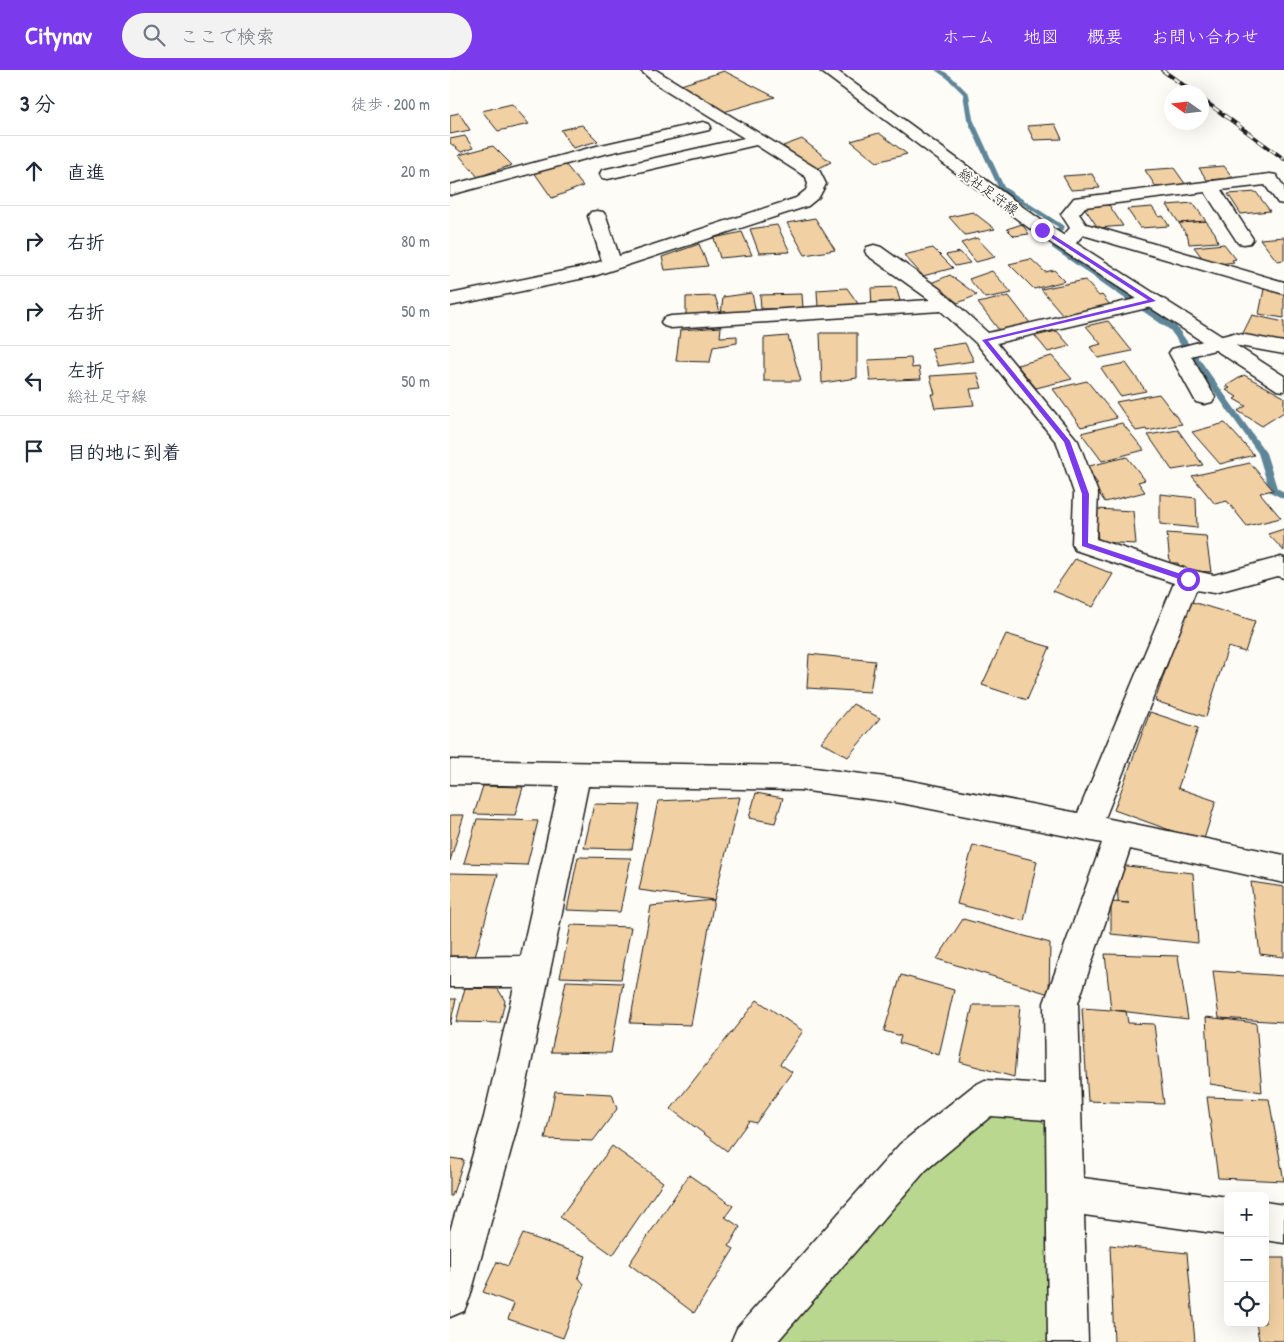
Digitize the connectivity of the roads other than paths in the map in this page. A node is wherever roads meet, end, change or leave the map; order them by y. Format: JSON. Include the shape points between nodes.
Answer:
{"nodes":[{"id":1,"x":648,"y":70,"type":"edge"},
{"id":2,"x":826,"y":70,"type":"edge"},
{"id":3,"x":703,"y":127,"type":"dead end"},
{"id":4,"x":758,"y":140,"type":"junction"},
{"id":5,"x":608,"y":174,"type":"dead end"},
{"id":6,"x":1210,"y":187,"type":"junction"},
{"id":7,"x":450,"y":190,"type":"edge"},
{"id":8,"x":1284,"y":199,"type":"edge"},
{"id":9,"x":597,"y":216,"type":"dead end"},
{"id":10,"x":1080,"y":228,"type":"junction"},
{"id":11,"x":1244,"y":239,"type":"dead end"},
{"id":12,"x":1065,"y":244,"type":"junction"},
{"id":13,"x":874,"y":251,"type":"dead end"},
{"id":14,"x":612,"y":264,"type":"junction"},
{"id":15,"x":1284,"y":288,"type":"edge"},
{"id":16,"x":450,"y":300,"type":"edge"},
{"id":17,"x":1153,"y":301,"type":"junction"},
{"id":18,"x":947,"y":306,"type":"junction"},
{"id":19,"x":671,"y":322,"type":"dead end"},
{"id":20,"x":984,"y":340,"type":"junction"},
{"id":21,"x":1219,"y":343,"type":"junction"},
{"id":22,"x":1284,"y":348,"type":"edge"},
{"id":23,"x":1284,"y":385,"type":"edge"},
{"id":24,"x":1204,"y":397,"type":"dead end"},
{"id":25,"x":1284,"y":569,"type":"edge"},
{"id":26,"x":1188,"y":579,"type":"junction"},
{"id":27,"x":450,"y":772,"type":"edge"},
{"id":28,"x":576,"y":775,"type":"junction"},
{"id":29,"x":1087,"y":827,"type":"junction"},
{"id":30,"x":1120,"y":834,"type":"junction"},
{"id":31,"x":1284,"y":869,"type":"edge"},
{"id":32,"x":450,"y":972,"type":"edge"},
{"id":33,"x":533,"y":972,"type":"junction"},
{"id":34,"x":1063,"y":1102,"type":"junction"},
{"id":35,"x":1065,"y":1194,"type":"junction"},
{"id":36,"x":1224,"y":1215,"type":"edge"},
{"id":37,"x":1269,"y":1222,"type":"edge"},
{"id":38,"x":1284,"y":1224,"type":"edge"},
{"id":39,"x":450,"y":1297,"type":"edge"},
{"id":40,"x":751,"y":1342,"type":"edge"},
{"id":41,"x":1068,"y":1342,"type":"edge"}],
"edges":[{"from":1,"to":4,"type":"street"},
{"from":2,"to":12,"type":"street","name":"総社足守線"},
{"from":3,"to":7,"type":"street","via":[[598,150]]},
{"from":4,"to":5,"type":"street"},
{"from":4,"to":14,"type":"street","via":[[812,174],[817,184],[813,193],[802,202]]},
{"from":6,"to":8,"type":"street","via":[[1270,180]]},
{"from":6,"to":10,"type":"street","via":[[1080,202],[1070,214]]},
{"from":6,"to":11,"type":"street"},
{"from":9,"to":14,"type":"street"},
{"from":10,"to":12,"type":"street"},
{"from":10,"to":15,"type":"street"},
{"from":12,"to":17,"type":"street","name":"総社足守線"},
{"from":13,"to":18,"type":"street"},
{"from":14,"to":16,"type":"street"},
{"from":17,"to":20,"type":"street"},
{"from":17,"to":21,"type":"street","name":"総社足守線"},
{"from":18,"to":19,"type":"street"},
{"from":18,"to":20,"type":"street"},
{"from":20,"to":26,"type":"street","via":[[1067,441],[1086,494],[1084,544]]},
{"from":21,"to":22,"type":"street","via":[[1234,339]]},
{"from":21,"to":23,"type":"street","name":"総社足守線"},
{"from":21,"to":24,"type":"street","via":[[1178,354]]},
{"from":25,"to":26,"type":"street","via":[[1282,566],[1214,584]]},
{"from":26,"to":29,"type":"street"},
{"from":27,"to":28,"type":"street"},
{"from":28,"to":29,"type":"street","via":[[799,778],[901,791]]},
{"from":28,"to":33,"type":"street"},
{"from":29,"to":30,"type":"street"},
{"from":30,"to":31,"type":"street"},
{"from":30,"to":34,"type":"street","via":[[1061,1003]]},
{"from":32,"to":33,"type":"street"},
{"from":33,"to":39,"type":"street","via":[[502,1117]]},
{"from":34,"to":35,"type":"street"},
{"from":34,"to":40,"type":"street","via":[[985,1098],[913,1157]]},
{"from":35,"to":36,"type":"street"},
{"from":35,"to":41,"type":"street"},
{"from":37,"to":38,"type":"street"}]}
